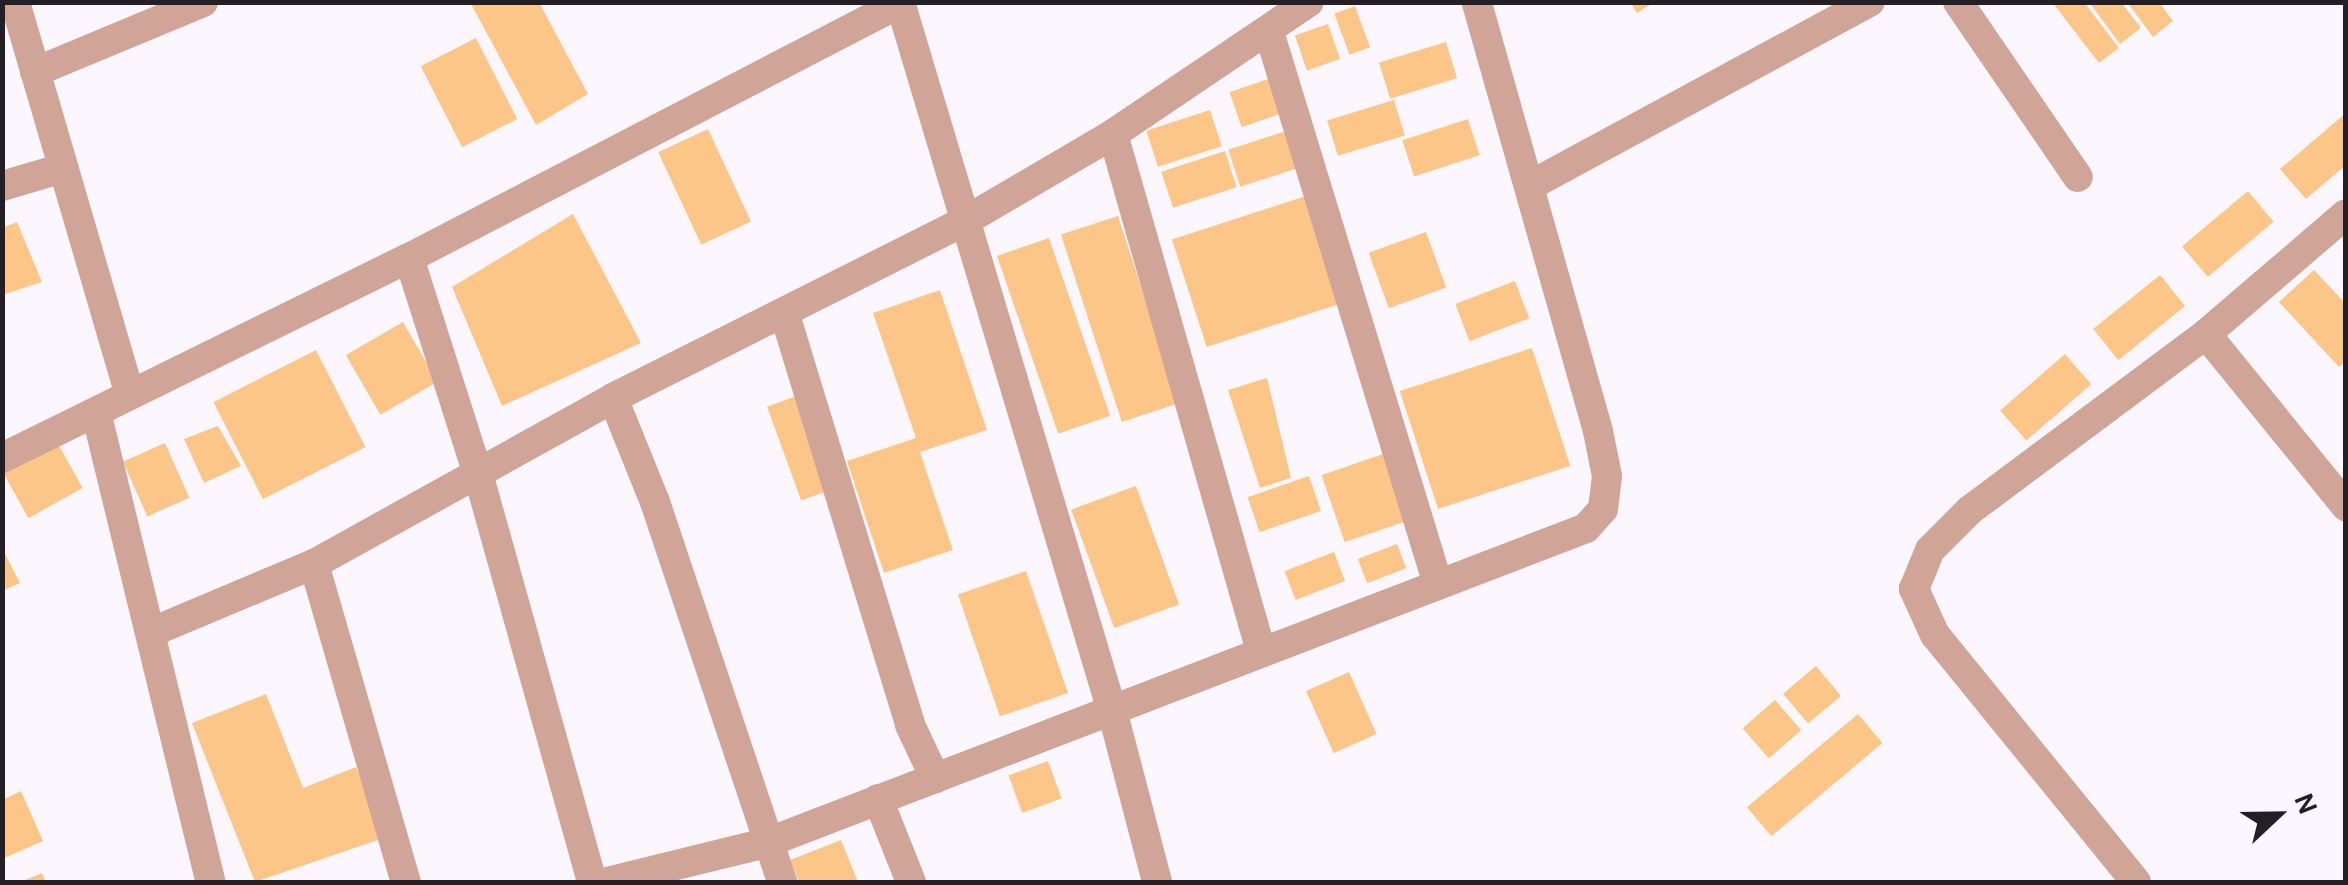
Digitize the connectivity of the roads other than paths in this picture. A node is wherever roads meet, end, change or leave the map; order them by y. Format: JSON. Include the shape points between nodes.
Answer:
{"nodes":[{"id":1,"x":15,"y":2,"type":"edge"},
{"id":2,"x":203,"y":2,"type":"edge"},
{"id":3,"x":1308,"y":2,"type":"edge"},
{"id":4,"x":1477,"y":2,"type":"edge"},
{"id":5,"x":1870,"y":2,"type":"edge"},
{"id":6,"x":1958,"y":2,"type":"edge"},
{"id":7,"x":900,"y":3,"type":"edge"},
{"id":8,"x":1270,"y":32,"type":"junction"},
{"id":9,"x":35,"y":72,"type":"junction"},
{"id":10,"x":1114,"y":134,"type":"junction"},
{"id":11,"x":63,"y":168,"type":"junction"},
{"id":12,"x":2078,"y":178,"type":"dead end"},
{"id":13,"x":2,"y":186,"type":"edge"},
{"id":14,"x":1531,"y":186,"type":"junction"},
{"id":15,"x":2346,"y":214,"type":"edge"},
{"id":16,"x":965,"y":221,"type":"junction"},
{"id":17,"x":409,"y":258,"type":"junction"},
{"id":18,"x":786,"y":314,"type":"junction"},
{"id":19,"x":2206,"y":334,"type":"junction"},
{"id":20,"x":128,"y":392,"type":"junction"},
{"id":21,"x":613,"y":398,"type":"junction"},
{"id":22,"x":96,"y":412,"type":"junction"},
{"id":23,"x":2,"y":458,"type":"edge"},
{"id":24,"x":479,"y":477,"type":"junction"},
{"id":25,"x":2346,"y":506,"type":"edge"},
{"id":26,"x":314,"y":564,"type":"junction"},
{"id":27,"x":1437,"y":581,"type":"junction"},
{"id":28,"x":152,"y":632,"type":"junction"},
{"id":29,"x":1261,"y":651,"type":"junction"},
{"id":30,"x":1114,"y":714,"type":"junction"},
{"id":31,"x":935,"y":778,"type":"junction"},
{"id":32,"x":878,"y":799,"type":"junction"},
{"id":33,"x":766,"y":844,"type":"junction"},
{"id":34,"x":211,"y":882,"type":"edge"},
{"id":35,"x":406,"y":882,"type":"edge"},
{"id":36,"x":592,"y":882,"type":"edge"},
{"id":37,"x":606,"y":882,"type":"edge"},
{"id":38,"x":782,"y":882,"type":"edge"},
{"id":39,"x":912,"y":882,"type":"edge"},
{"id":40,"x":1158,"y":882,"type":"edge"},
{"id":41,"x":2136,"y":882,"type":"edge"}],
"edges":[{"from":1,"to":9,"type":"street"},
{"from":2,"to":9,"type":"street"},
{"from":3,"to":8,"type":"street"},
{"from":4,"to":14,"type":"street"},
{"from":5,"to":14,"type":"street"},
{"from":6,"to":12,"type":"street"},
{"from":7,"to":16,"type":"street"},
{"from":7,"to":17,"type":"street"},
{"from":8,"to":10,"type":"street"},
{"from":8,"to":27,"type":"street"},
{"from":9,"to":11,"type":"street"},
{"from":10,"to":16,"type":"street"},
{"from":10,"to":29,"type":"street"},
{"from":11,"to":13,"type":"street"},
{"from":11,"to":20,"type":"street"},
{"from":14,"to":27,"type":"street","via":[[1598,431],[1607,476],[1603,508],[1566,539]]},
{"from":15,"to":19,"type":"street"},
{"from":16,"to":18,"type":"street"},
{"from":16,"to":30,"type":"street"},
{"from":17,"to":20,"type":"street"},
{"from":17,"to":24,"type":"street"},
{"from":18,"to":21,"type":"street"},
{"from":18,"to":31,"type":"street","via":[[910,726]]},
{"from":19,"to":25,"type":"street"},
{"from":19,"to":41,"type":"street","via":[[1970,510],[1930,550],[1914,588],[1935,635]]},
{"from":20,"to":22,"type":"street"},
{"from":21,"to":24,"type":"street"},
{"from":21,"to":33,"type":"street","via":[[655,502]]},
{"from":22,"to":23,"type":"street"},
{"from":22,"to":28,"type":"street","via":[[131,573]]},
{"from":24,"to":26,"type":"street"},
{"from":24,"to":36,"type":"street"},
{"from":26,"to":28,"type":"street"},
{"from":26,"to":35,"type":"street"},
{"from":27,"to":29,"type":"street"},
{"from":28,"to":34,"type":"street"},
{"from":29,"to":30,"type":"street"},
{"from":30,"to":31,"type":"street"},
{"from":30,"to":40,"type":"street"},
{"from":31,"to":32,"type":"street"},
{"from":32,"to":33,"type":"street"},
{"from":32,"to":39,"type":"street"},
{"from":33,"to":37,"type":"street"},
{"from":33,"to":38,"type":"street"}]}
